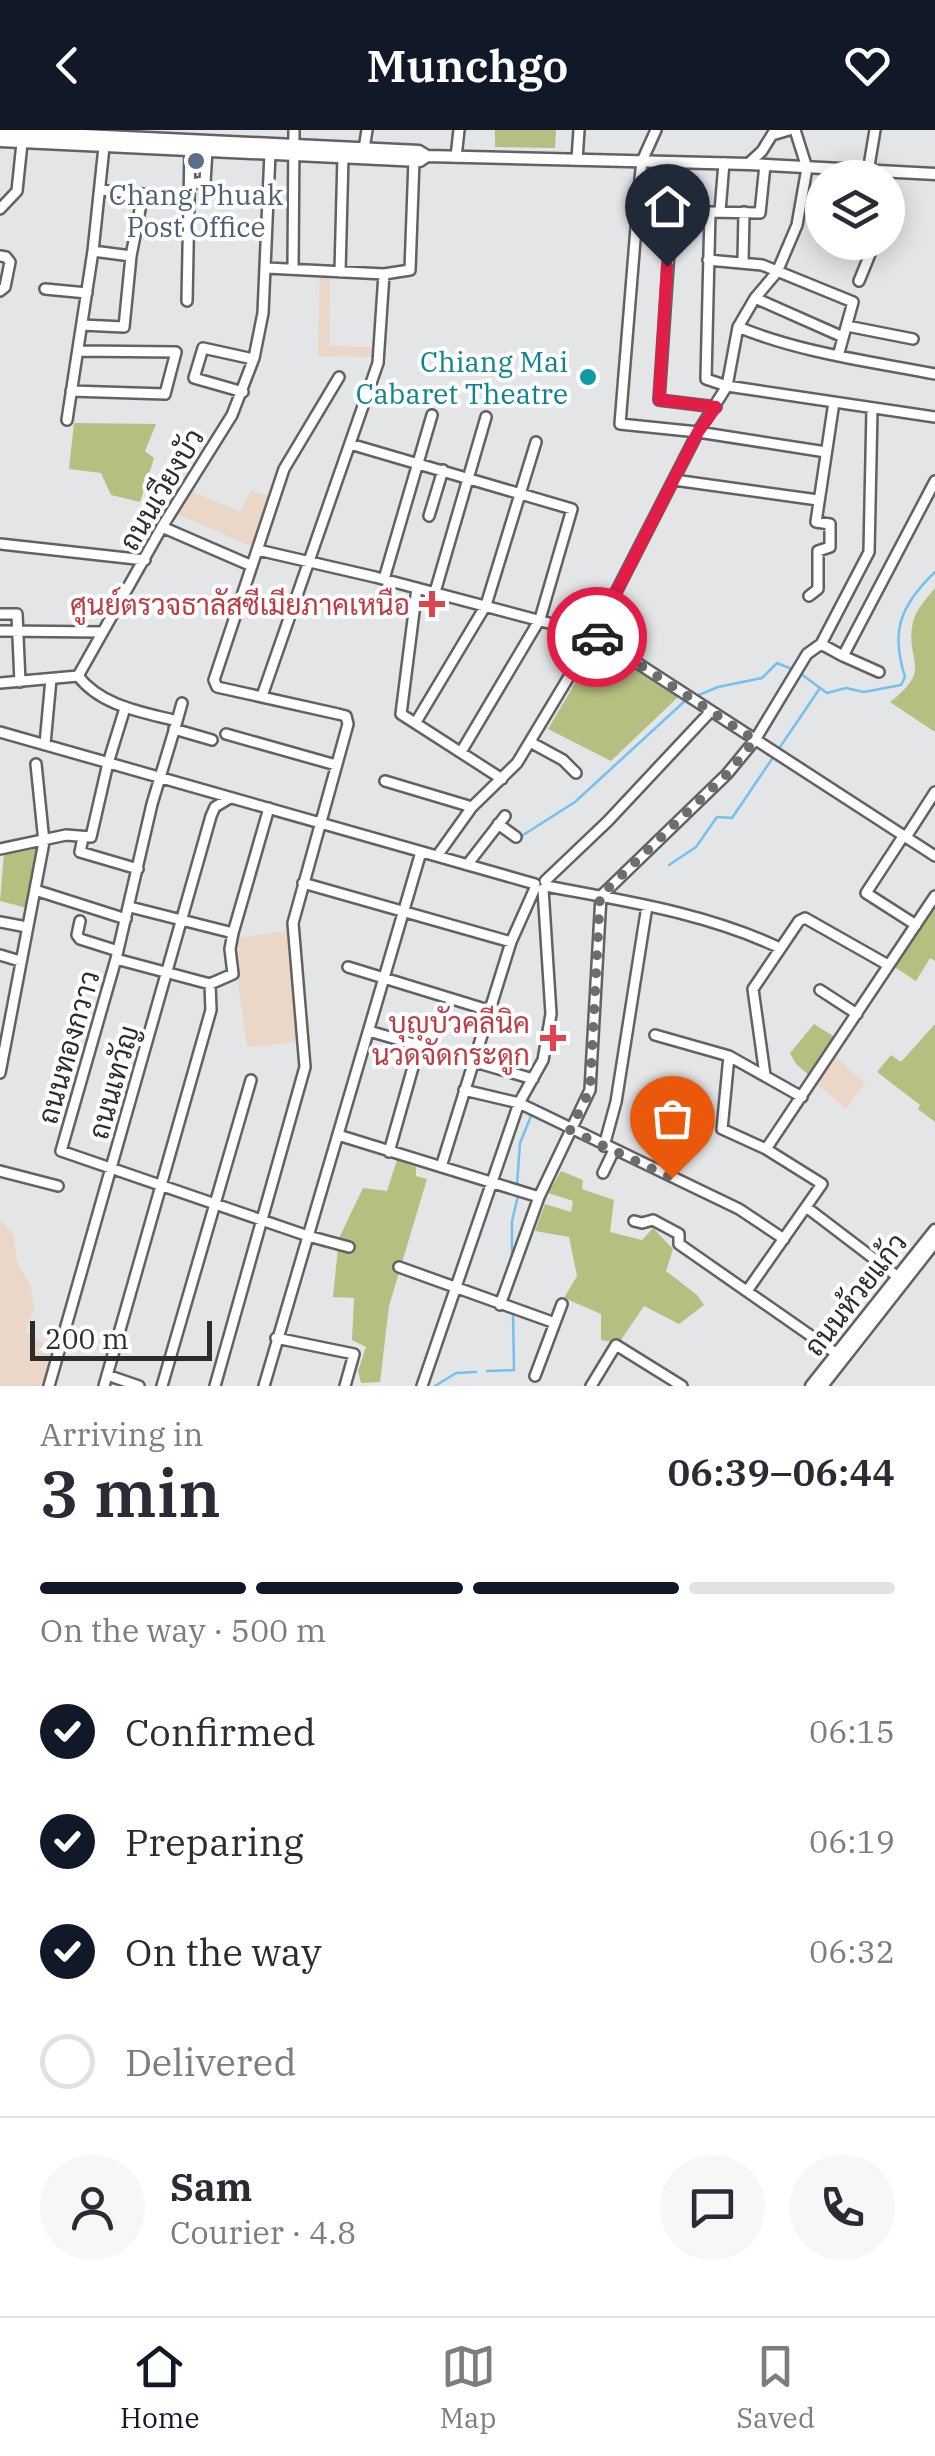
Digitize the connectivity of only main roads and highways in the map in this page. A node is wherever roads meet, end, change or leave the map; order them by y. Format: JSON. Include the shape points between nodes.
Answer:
{"nodes":[{"id":1,"x":0,"y":131,"type":"edge"},
{"id":2,"x":0,"y":142,"type":"edge"},
{"id":3,"x":294,"y":150,"type":"junction"},
{"id":4,"x":427,"y":156,"type":"junction"},
{"id":5,"x":805,"y":168,"type":"edge"},
{"id":6,"x":935,"y":174,"type":"edge"},
{"id":7,"x":905,"y":175,"type":"edge"},
{"id":8,"x":935,"y":1230,"type":"edge"},
{"id":9,"x":935,"y":1242,"type":"edge"},
{"id":10,"x":840,"y":1356,"type":"junction"},
{"id":11,"x":811,"y":1386,"type":"edge"},
{"id":12,"x":822,"y":1386,"type":"edge"}],
"edges":[{"from":1,"to":3,"type":"main road"},
{"from":2,"to":3,"type":"main road"},
{"from":3,"to":4,"type":"main road"},
{"from":3,"to":4,"type":"main road"},
{"from":4,"to":5,"type":"main road"},
{"from":6,"to":7,"type":"main road"},
{"from":8,"to":10,"type":"main road","name":"ถนนห้วยแก้ว"},
{"from":9,"to":10,"type":"main road","name":"ถนนห้วยแก้ว"},
{"from":10,"to":11,"type":"main road","name":"ถนนห้วยแก้ว"},
{"from":10,"to":12,"type":"main road","name":"ถนนห้วยแก้ว"}]}
